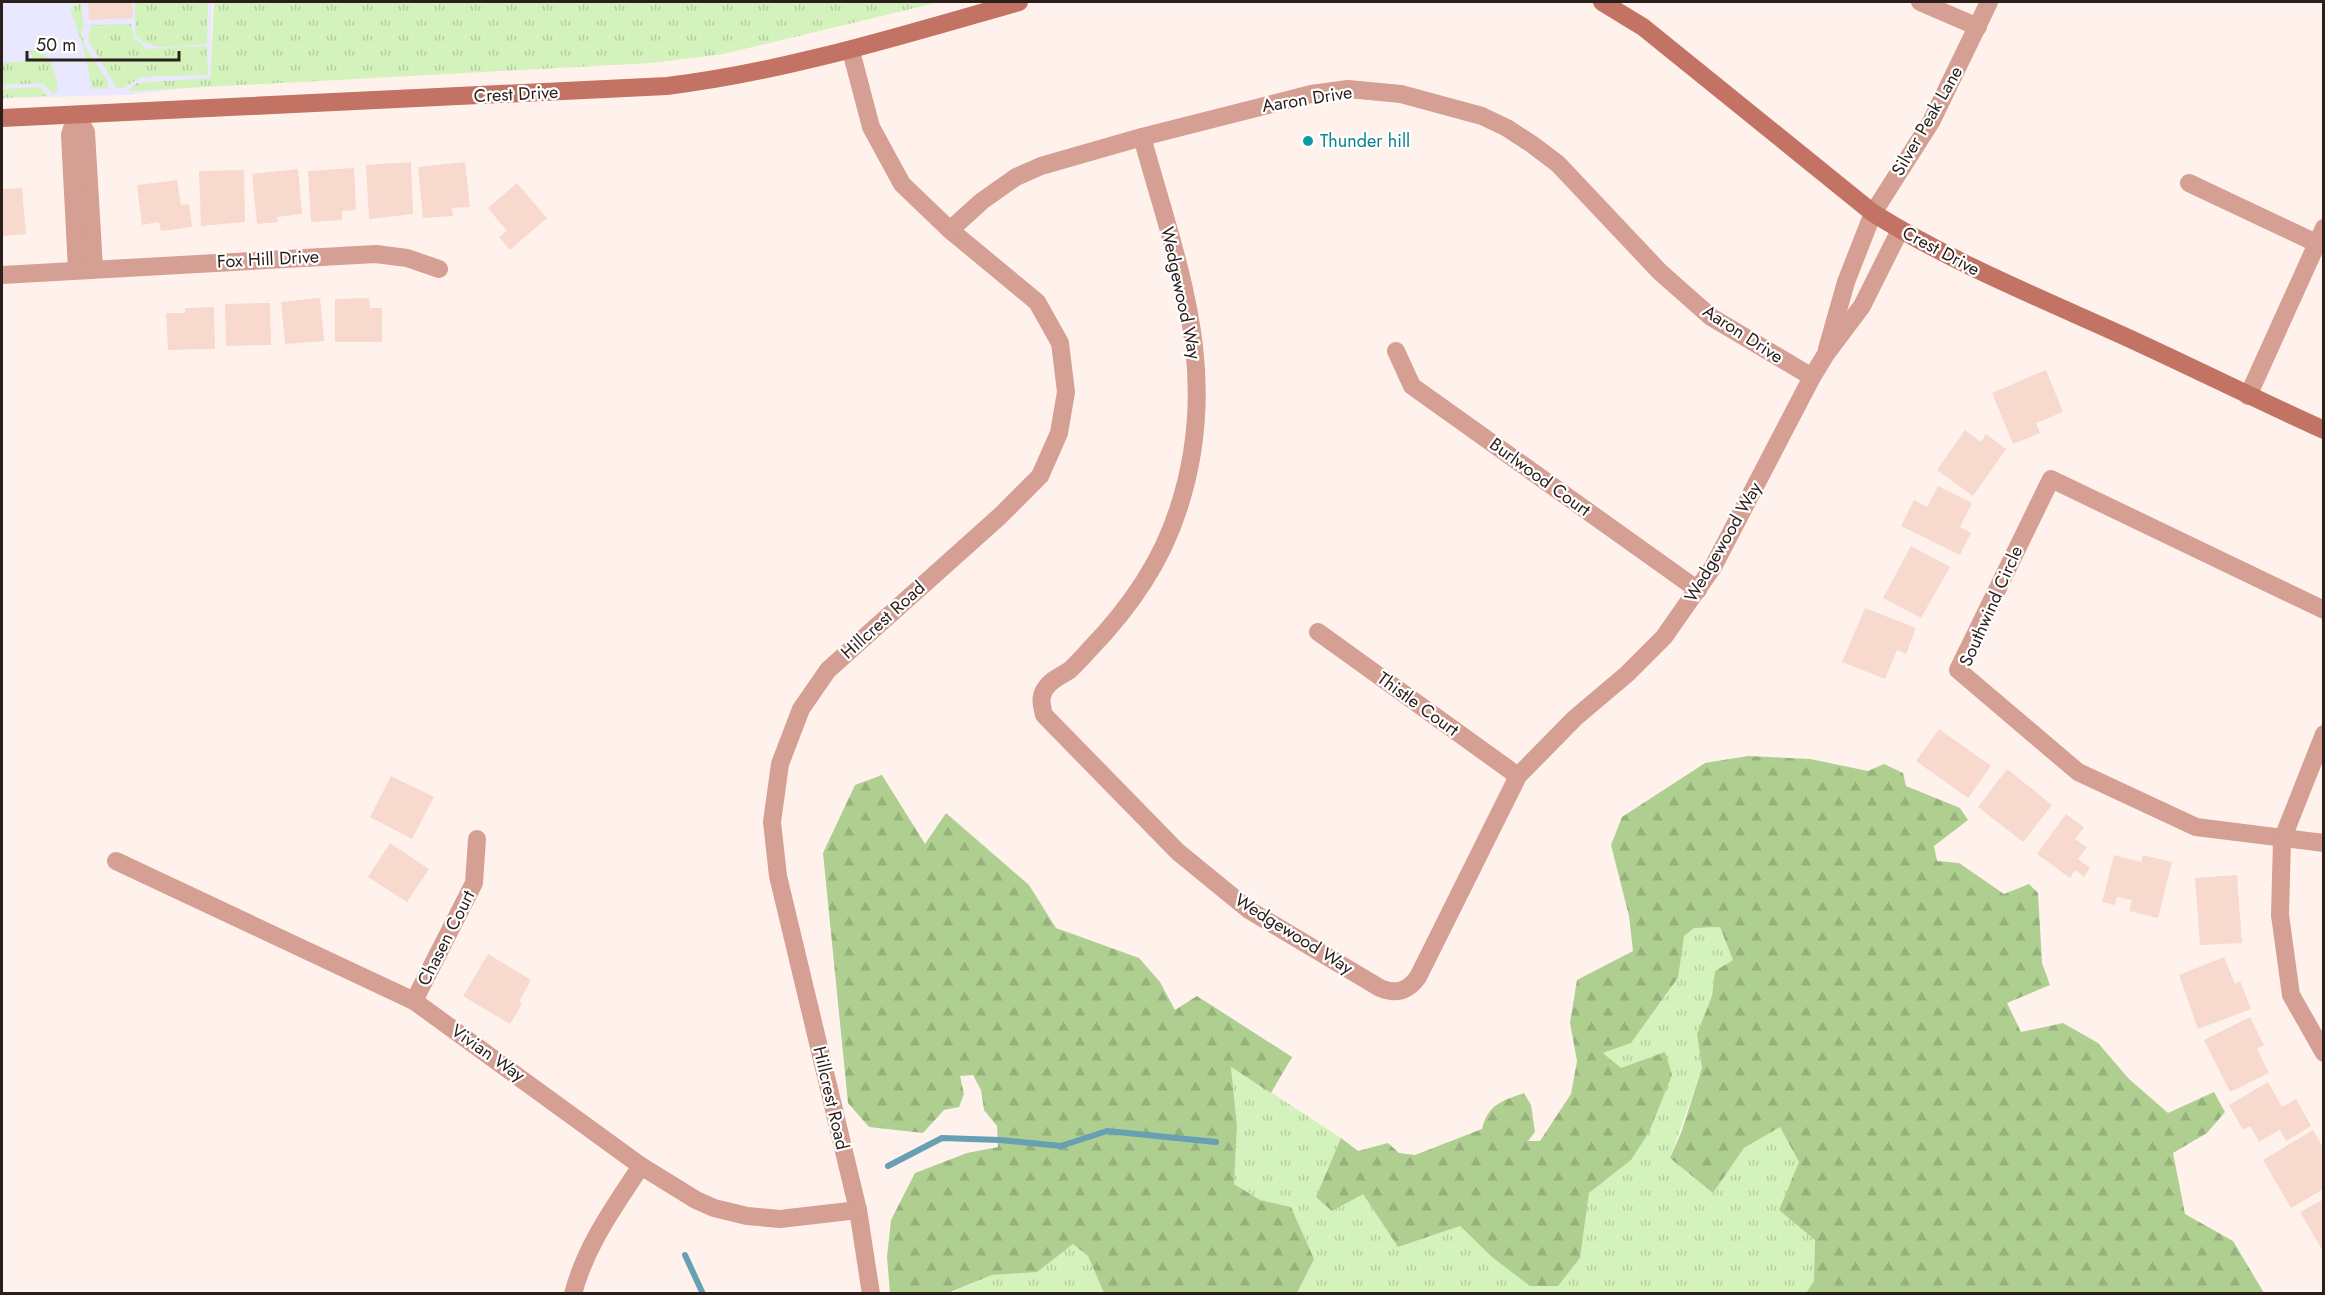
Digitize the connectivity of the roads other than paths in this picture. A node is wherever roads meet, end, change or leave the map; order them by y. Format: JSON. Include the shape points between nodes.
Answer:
{"nodes":[{"id":1,"x":1019,"y":2,"type":"edge"},
{"id":2,"x":1602,"y":2,"type":"edge"},
{"id":3,"x":1920,"y":2,"type":"edge"},
{"id":4,"x":1989,"y":2,"type":"edge"},
{"id":5,"x":1978,"y":27,"type":"junction"},
{"id":6,"x":851,"y":51,"type":"junction"},
{"id":7,"x":76,"y":115,"type":"junction"},
{"id":8,"x":2,"y":118,"type":"edge"},
{"id":9,"x":1142,"y":137,"type":"junction"},
{"id":10,"x":2189,"y":183,"type":"dead end"},
{"id":11,"x":1873,"y":213,"type":"junction"},
{"id":12,"x":950,"y":230,"type":"junction"},
{"id":13,"x":1900,"y":230,"type":"junction"},
{"id":14,"x":2320,"y":236,"type":"edge"},
{"id":15,"x":86,"y":269,"type":"junction"},
{"id":16,"x":439,"y":269,"type":"dead end"},
{"id":17,"x":2,"y":275,"type":"edge"},
{"id":18,"x":1842,"y":295,"type":"junction"},
{"id":19,"x":1862,"y":306,"type":"junction"},
{"id":20,"x":1396,"y":351,"type":"dead end"},
{"id":21,"x":1826,"y":354,"type":"junction"},
{"id":22,"x":1812,"y":378,"type":"junction"},
{"id":23,"x":2248,"y":396,"type":"junction"},
{"id":24,"x":2324,"y":430,"type":"edge"},
{"id":25,"x":1698,"y":590,"type":"junction"},
{"id":26,"x":2324,"y":610,"type":"edge"},
{"id":27,"x":1318,"y":632,"type":"dead end"},
{"id":28,"x":2324,"y":734,"type":"edge"},
{"id":29,"x":1518,"y":776,"type":"junction"},
{"id":30,"x":477,"y":839,"type":"dead end"},
{"id":31,"x":2282,"y":840,"type":"junction"},
{"id":32,"x":2324,"y":843,"type":"edge"},
{"id":33,"x":116,"y":861,"type":"dead end"},
{"id":34,"x":414,"y":1001,"type":"junction"},
{"id":35,"x":2324,"y":1053,"type":"edge"},
{"id":36,"x":641,"y":1166,"type":"junction"},
{"id":37,"x":858,"y":1210,"type":"junction"},
{"id":38,"x":573,"y":1293,"type":"edge"},
{"id":39,"x":871,"y":1293,"type":"edge"}],
"edges":[{"from":1,"to":6,"type":"street","name":"Crest Drive"},
{"from":2,"to":11,"type":"street","name":"Crest Drive","via":[[1643,27]]},
{"from":3,"to":5,"type":"street"},
{"from":4,"to":5,"type":"street","name":"Silver Peak Lane"},
{"from":5,"to":11,"type":"street","name":"Silver Peak Lane","via":[[1931,122]]},
{"from":6,"to":7,"type":"street","name":"Crest Drive","via":[[729,78],[667,86]]},
{"from":6,"to":12,"type":"street","name":"Hillcrest Road","via":[[871,127],[902,184]]},
{"from":7,"to":8,"type":"street","name":"Crest Drive"},
{"from":7,"to":15,"type":"street","via":[[86,132],[81,199]]},
{"from":9,"to":12,"type":"street","name":"Aaron Drive","via":[[1016,177]]},
{"from":9,"to":22,"type":"street","name":"Aaron Drive","via":[[1276,102],[1348,89],[1401,93],[1456,107],[1507,128],[1558,164],[1660,272],[1711,317]]},
{"from":9,"to":29,"type":"street","name":"Wedgewood Way","via":[[1194,332],[1198,384],[1194,442],[1178,510],[1152,570],[1098,641],[1045,689],[1040,701],[1044,715],[1178,852],[1249,910],[1380,988],[1394,992],[1408,988],[1418,977]]},
{"from":10,"to":14,"type":"street"},
{"from":11,"to":13,"type":"street","name":"Crest Drive"},
{"from":11,"to":18,"type":"street","name":"Wedgewood Way"},
{"from":12,"to":37,"type":"street","name":"Hillcrest Road","via":[[1037,302],[1060,344],[1066,392],[1059,433],[1040,476],[828,670],[801,709],[780,764],[772,822],[778,876]]},
{"from":13,"to":19,"type":"street","name":"Wedgewood Way"},
{"from":13,"to":23,"type":"street","name":"Crest Drive","via":[[2016,290]]},
{"from":14,"to":23,"type":"street"},
{"from":15,"to":16,"type":"street","name":"Fox Hill Drive","via":[[376,254],[407,258]]},
{"from":15,"to":17,"type":"street","name":"Fox Hill Drive"},
{"from":18,"to":19,"type":"street"},
{"from":18,"to":21,"type":"street","name":"Wedgewood Way"},
{"from":19,"to":21,"type":"street","name":"Wedgewood Way"},
{"from":20,"to":25,"type":"street","name":"Burlwood Court","via":[[1412,386]]},
{"from":21,"to":22,"type":"street","name":"Wedgewood Way"},
{"from":22,"to":25,"type":"street","name":"Wedgewood Way"},
{"from":23,"to":24,"type":"street","name":"Crest Drive"},
{"from":25,"to":29,"type":"street","name":"Wedgewood Way","via":[[1664,637]]},
{"from":26,"to":31,"type":"street","name":"Southwind Circle","via":[[2050,479],[1958,670],[2078,772],[2196,827]]},
{"from":27,"to":29,"type":"street","name":"Thistle Court"},
{"from":28,"to":31,"type":"street"},
{"from":30,"to":34,"type":"street","name":"Chasen Court","via":[[474,883]]},
{"from":31,"to":32,"type":"street"},
{"from":31,"to":35,"type":"street","via":[[2280,915],[2290,995]]},
{"from":33,"to":34,"type":"street","name":"Vivian Way"},
{"from":34,"to":36,"type":"street","name":"Vivian Way"},
{"from":36,"to":37,"type":"street","name":"Vivian Way","via":[[696,1200],[747,1216],[780,1219]]},
{"from":36,"to":38,"type":"street","via":[[596,1233]]},
{"from":37,"to":39,"type":"street","name":"Hillcrest Road"}]}
